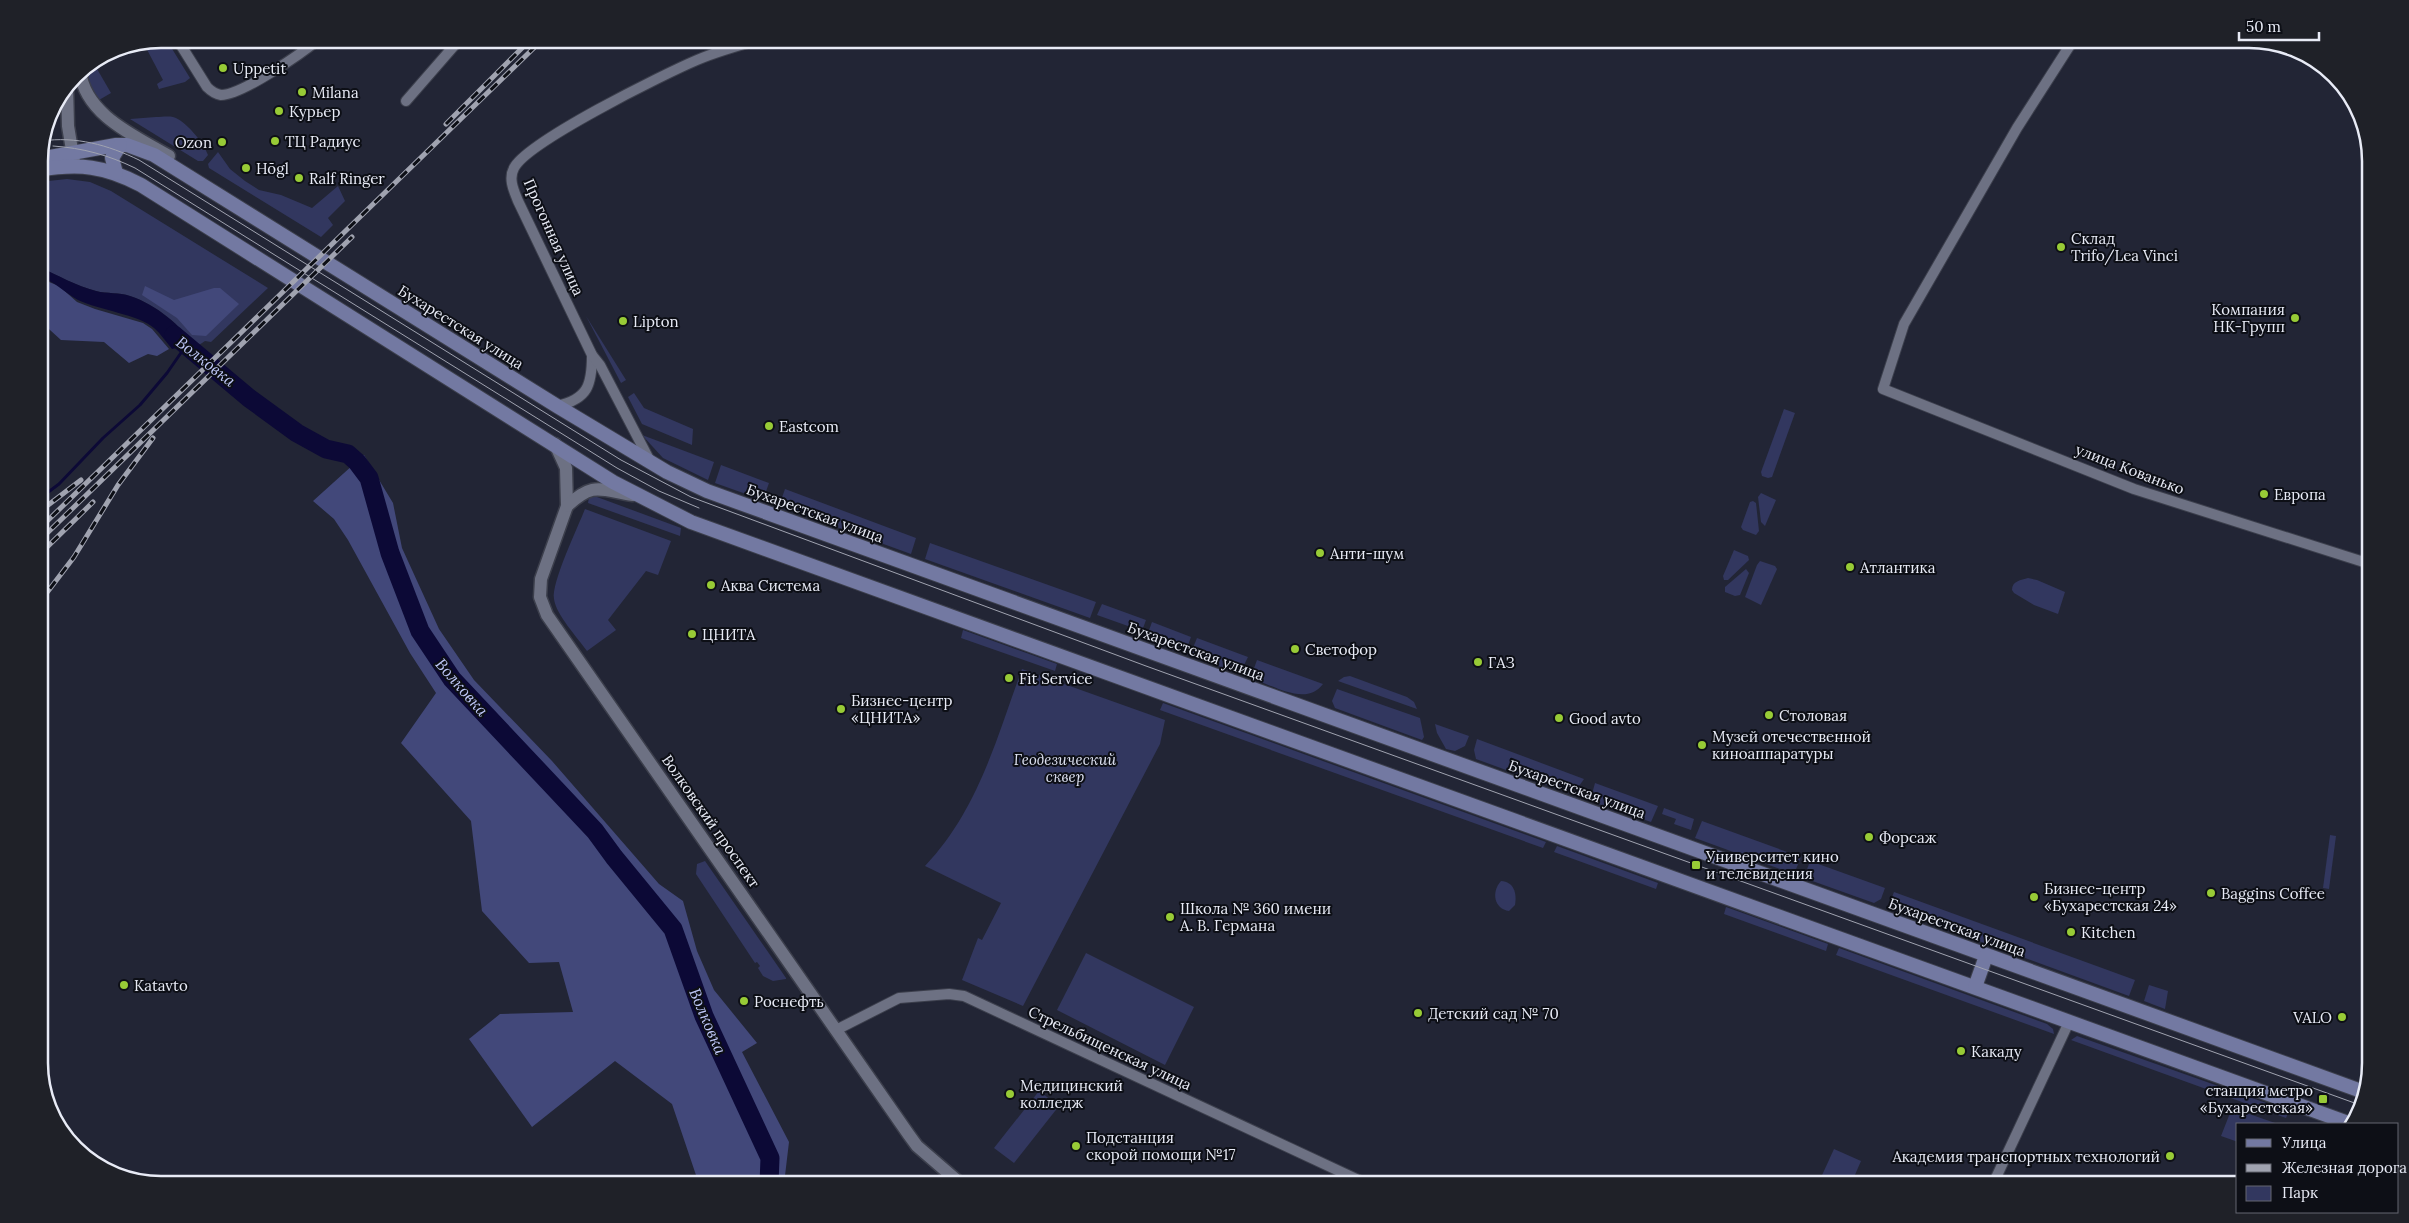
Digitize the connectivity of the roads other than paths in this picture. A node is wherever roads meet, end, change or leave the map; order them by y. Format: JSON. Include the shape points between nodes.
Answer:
{"nodes":[{"id":1,"x":183,"y":48,"type":"edge"},
{"id":2,"x":307,"y":48,"type":"edge"},
{"id":3,"x":452,"y":48,"type":"edge"},
{"id":4,"x":734,"y":48,"type":"edge"},
{"id":5,"x":2068,"y":48,"type":"edge"},
{"id":6,"x":83,"y":79,"type":"edge"},
{"id":7,"x":67,"y":98,"type":"edge"},
{"id":8,"x":406,"y":101,"type":"dead end"},
{"id":9,"x":120,"y":145,"type":"junction"},
{"id":10,"x":48,"y":159,"type":"edge"},
{"id":11,"x":73,"y":159,"type":"junction"},
{"id":12,"x":48,"y":167,"type":"edge"},
{"id":13,"x":116,"y":174,"type":"junction"},
{"id":14,"x":191,"y":176,"type":"junction"},
{"id":15,"x":592,"y":355,"type":"junction"},
{"id":16,"x":557,"y":406,"type":"junction"},
{"id":17,"x":555,"y":444,"type":"junction"},
{"id":18,"x":650,"y":462,"type":"junction"},
{"id":19,"x":638,"y":496,"type":"junction"},
{"id":20,"x":567,"y":506,"type":"junction"},
{"id":21,"x":2361,"y":561,"type":"edge"},
{"id":22,"x":1986,"y":956,"type":"junction"},
{"id":23,"x":1975,"y":987,"type":"junction"},
{"id":24,"x":2069,"y":1022,"type":"junction"},
{"id":25,"x":836,"y":1030,"type":"junction"},
{"id":26,"x":2358,"y":1090,"type":"edge"},
{"id":27,"x":2344,"y":1122,"type":"edge"},
{"id":28,"x":952,"y":1176,"type":"edge"},
{"id":29,"x":1350,"y":1176,"type":"edge"},
{"id":30,"x":1997,"y":1176,"type":"edge"}],
"edges":[{"from":1,"to":2,"type":"street","via":[[212,92],[222,95],[286,63]]},
{"from":3,"to":8,"type":"street"},
{"from":4,"to":15,"type":"street","name":"Прогонная улица","via":[[694,61],[587,115],[528,153],[514,169],[511,180],[514,193]]},
{"from":5,"to":21,"type":"street","name":"улица Кованько","via":[[2017,128],[1904,324],[1883,389],[2134,489]]},
{"from":6,"to":14,"type":"street","via":[[89,97],[105,115],[170,157]]},
{"from":7,"to":11,"type":"street"},
{"from":9,"to":11,"type":"main road","name":"Бухарестская улица"},
{"from":9,"to":13,"type":"main road","via":[[112,163]]},
{"from":9,"to":14,"type":"main road","name":"Бухарестская улица","via":[[139,148]]},
{"from":10,"to":11,"type":"main road"},
{"from":11,"to":12,"type":"main road"},
{"from":11,"to":13,"type":"main road"},
{"from":13,"to":17,"type":"main road","via":[[166,200]]},
{"from":14,"to":16,"type":"main road","name":"Бухарестская улица"},
{"from":15,"to":16,"type":"street","via":[[590,382],[584,393],[573,402]]},
{"from":15,"to":18,"type":"street","name":"Прогонная улица"},
{"from":16,"to":18,"type":"main road","name":"Бухарестская улица"},
{"from":17,"to":19,"type":"main road"},
{"from":17,"to":20,"type":"street","name":"Волковский проспект","via":[[566,468]]},
{"from":18,"to":22,"type":"main road","name":"Бухарестская улица","via":[[691,484],[758,510]]},
{"from":19,"to":20,"type":"street","via":[[588,490]]},
{"from":19,"to":23,"type":"main road","via":[[691,522]]},
{"from":20,"to":25,"type":"street","name":"Волковский проспект","via":[[541,579],[540,597],[547,614]]},
{"from":22,"to":23,"type":"main road"},
{"from":22,"to":26,"type":"main road","name":"Бухарестская улица"},
{"from":23,"to":24,"type":"main road"},
{"from":24,"to":27,"type":"main road"},
{"from":24,"to":30,"type":"street"},
{"from":25,"to":28,"type":"street","name":"Волковский проспект","via":[[913,1141]]},
{"from":25,"to":29,"type":"street","name":"Стрельбищенская улица","via":[[899,998],[964,996]]}]}
